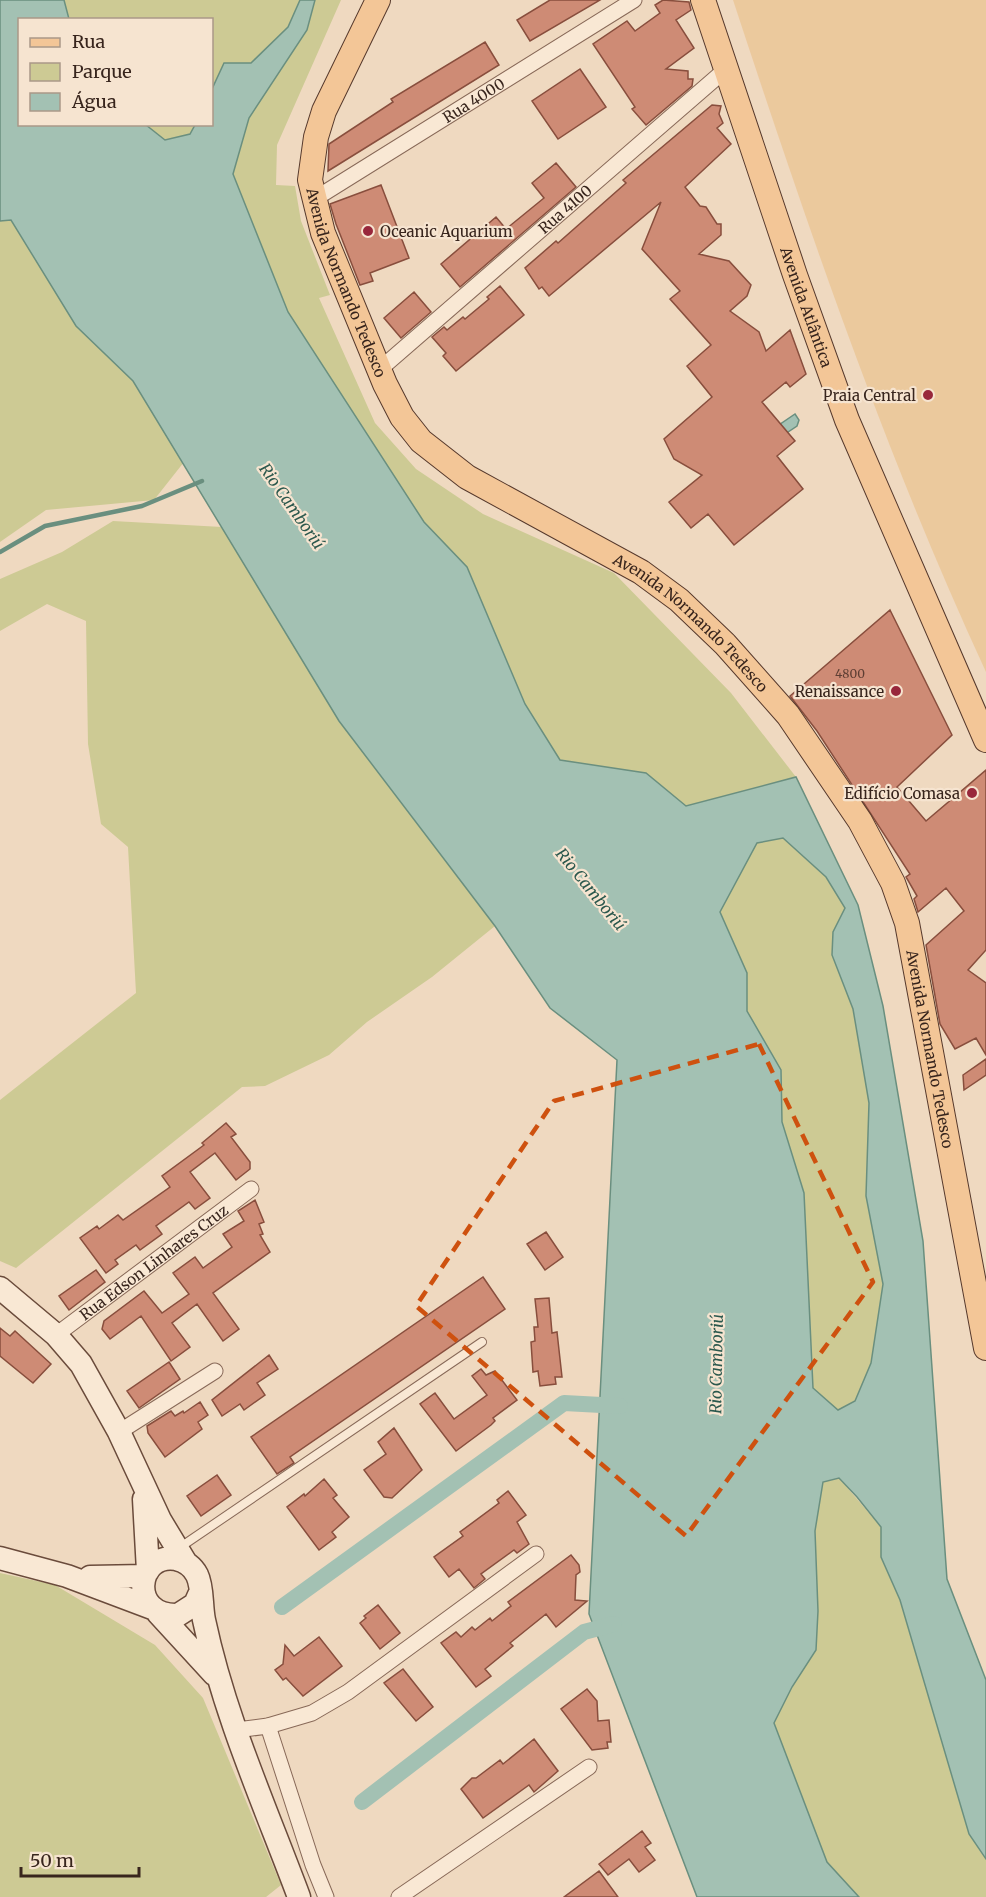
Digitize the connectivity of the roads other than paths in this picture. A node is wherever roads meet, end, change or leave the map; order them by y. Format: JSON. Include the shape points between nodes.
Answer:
{"nodes":[{"id":1,"x":378,"y":0,"type":"edge"},
{"id":2,"x":634,"y":0,"type":"edge"},
{"id":3,"x":703,"y":0,"type":"edge"},
{"id":4,"x":724,"y":70,"type":"junction"},
{"id":5,"x":313,"y":200,"type":"junction"},
{"id":6,"x":379,"y":370,"type":"junction"},
{"id":7,"x":986,"y":740,"type":"edge"},
{"id":8,"x":251,"y":1189,"type":"dead end"},
{"id":9,"x":0,"y":1288,"type":"edge"},
{"id":10,"x":983,"y":1318,"type":"edge"},
{"id":11,"x":56,"y":1335,"type":"junction"},
{"id":12,"x":482,"y":1342,"type":"dead end"},
{"id":13,"x":986,"y":1348,"type":"edge"},
{"id":14,"x":215,"y":1371,"type":"dead end"},
{"id":15,"x":119,"y":1432,"type":"junction"},
{"id":16,"x":142,"y":1483,"type":"junction"},
{"id":17,"x":536,"y":1554,"type":"dead end"},
{"id":18,"x":182,"y":1556,"type":"junction"},
{"id":19,"x":0,"y":1558,"type":"edge"},
{"id":20,"x":146,"y":1574,"type":"junction"},
{"id":21,"x":67,"y":1576,"type":"junction"},
{"id":22,"x":199,"y":1595,"type":"junction"},
{"id":23,"x":155,"y":1610,"type":"junction"},
{"id":24,"x":221,"y":1683,"type":"junction"},
{"id":25,"x":268,"y":1726,"type":"junction"},
{"id":26,"x":237,"y":1730,"type":"junction"},
{"id":27,"x":589,"y":1767,"type":"dead end"},
{"id":28,"x":299,"y":1897,"type":"edge"},
{"id":29,"x":326,"y":1897,"type":"edge"},
{"id":30,"x":399,"y":1897,"type":"edge"}],
"edges":[{"from":1,"to":5,"type":"main road","name":"Avenida Normando Tedesco","via":[[338,81],[316,137],[310,180]]},
{"from":2,"to":5,"type":"street","name":"Rua 4000"},
{"from":3,"to":4,"type":"main road","name":"Avenida Atlântica"},
{"from":4,"to":6,"type":"street","name":"Rua 4100"},
{"from":4,"to":7,"type":"main road","name":"Avenida Atlântica","via":[[848,420]]},
{"from":5,"to":6,"type":"main road","name":"Avenida Normando Tedesco"},
{"from":6,"to":10,"type":"main road","name":"Avenida Normando Tedesco","via":[[407,424],[436,454],[488,489],[641,572],[695,614],[764,685],[860,821],[893,883],[907,923]]},
{"from":8,"to":11,"type":"street","name":"Rua Edson Linhares Cruz"},
{"from":9,"to":11,"type":"main road"},
{"from":10,"to":13,"type":"main road","name":"Avenida Normando Tedesco"},
{"from":11,"to":15,"type":"main road","via":[[81,1364]]},
{"from":12,"to":18,"type":"lane"},
{"from":14,"to":15,"type":"street"},
{"from":15,"to":16,"type":"main road"},
{"from":16,"to":18,"type":"main road"},
{"from":16,"to":20,"type":"main road"},
{"from":17,"to":25,"type":"street","via":[[348,1692],[312,1713]]},
{"from":18,"to":20,"type":"main road","via":[[161,1560]]},
{"from":18,"to":22,"type":"main road","via":[[198,1577]]},
{"from":19,"to":21,"type":"main road"},
{"from":20,"to":21,"type":"main road"},
{"from":20,"to":23,"type":"main road","via":[[143,1593]]},
{"from":21,"to":23,"type":"main road"},
{"from":22,"to":23,"type":"main road","via":[[195,1604],[178,1615]]},
{"from":22,"to":24,"type":"main road"},
{"from":23,"to":24,"type":"main road"},
{"from":24,"to":26,"type":"main road"},
{"from":25,"to":26,"type":"street"},
{"from":25,"to":29,"type":"street"},
{"from":26,"to":28,"type":"main road"},
{"from":27,"to":30,"type":"street"}]}
